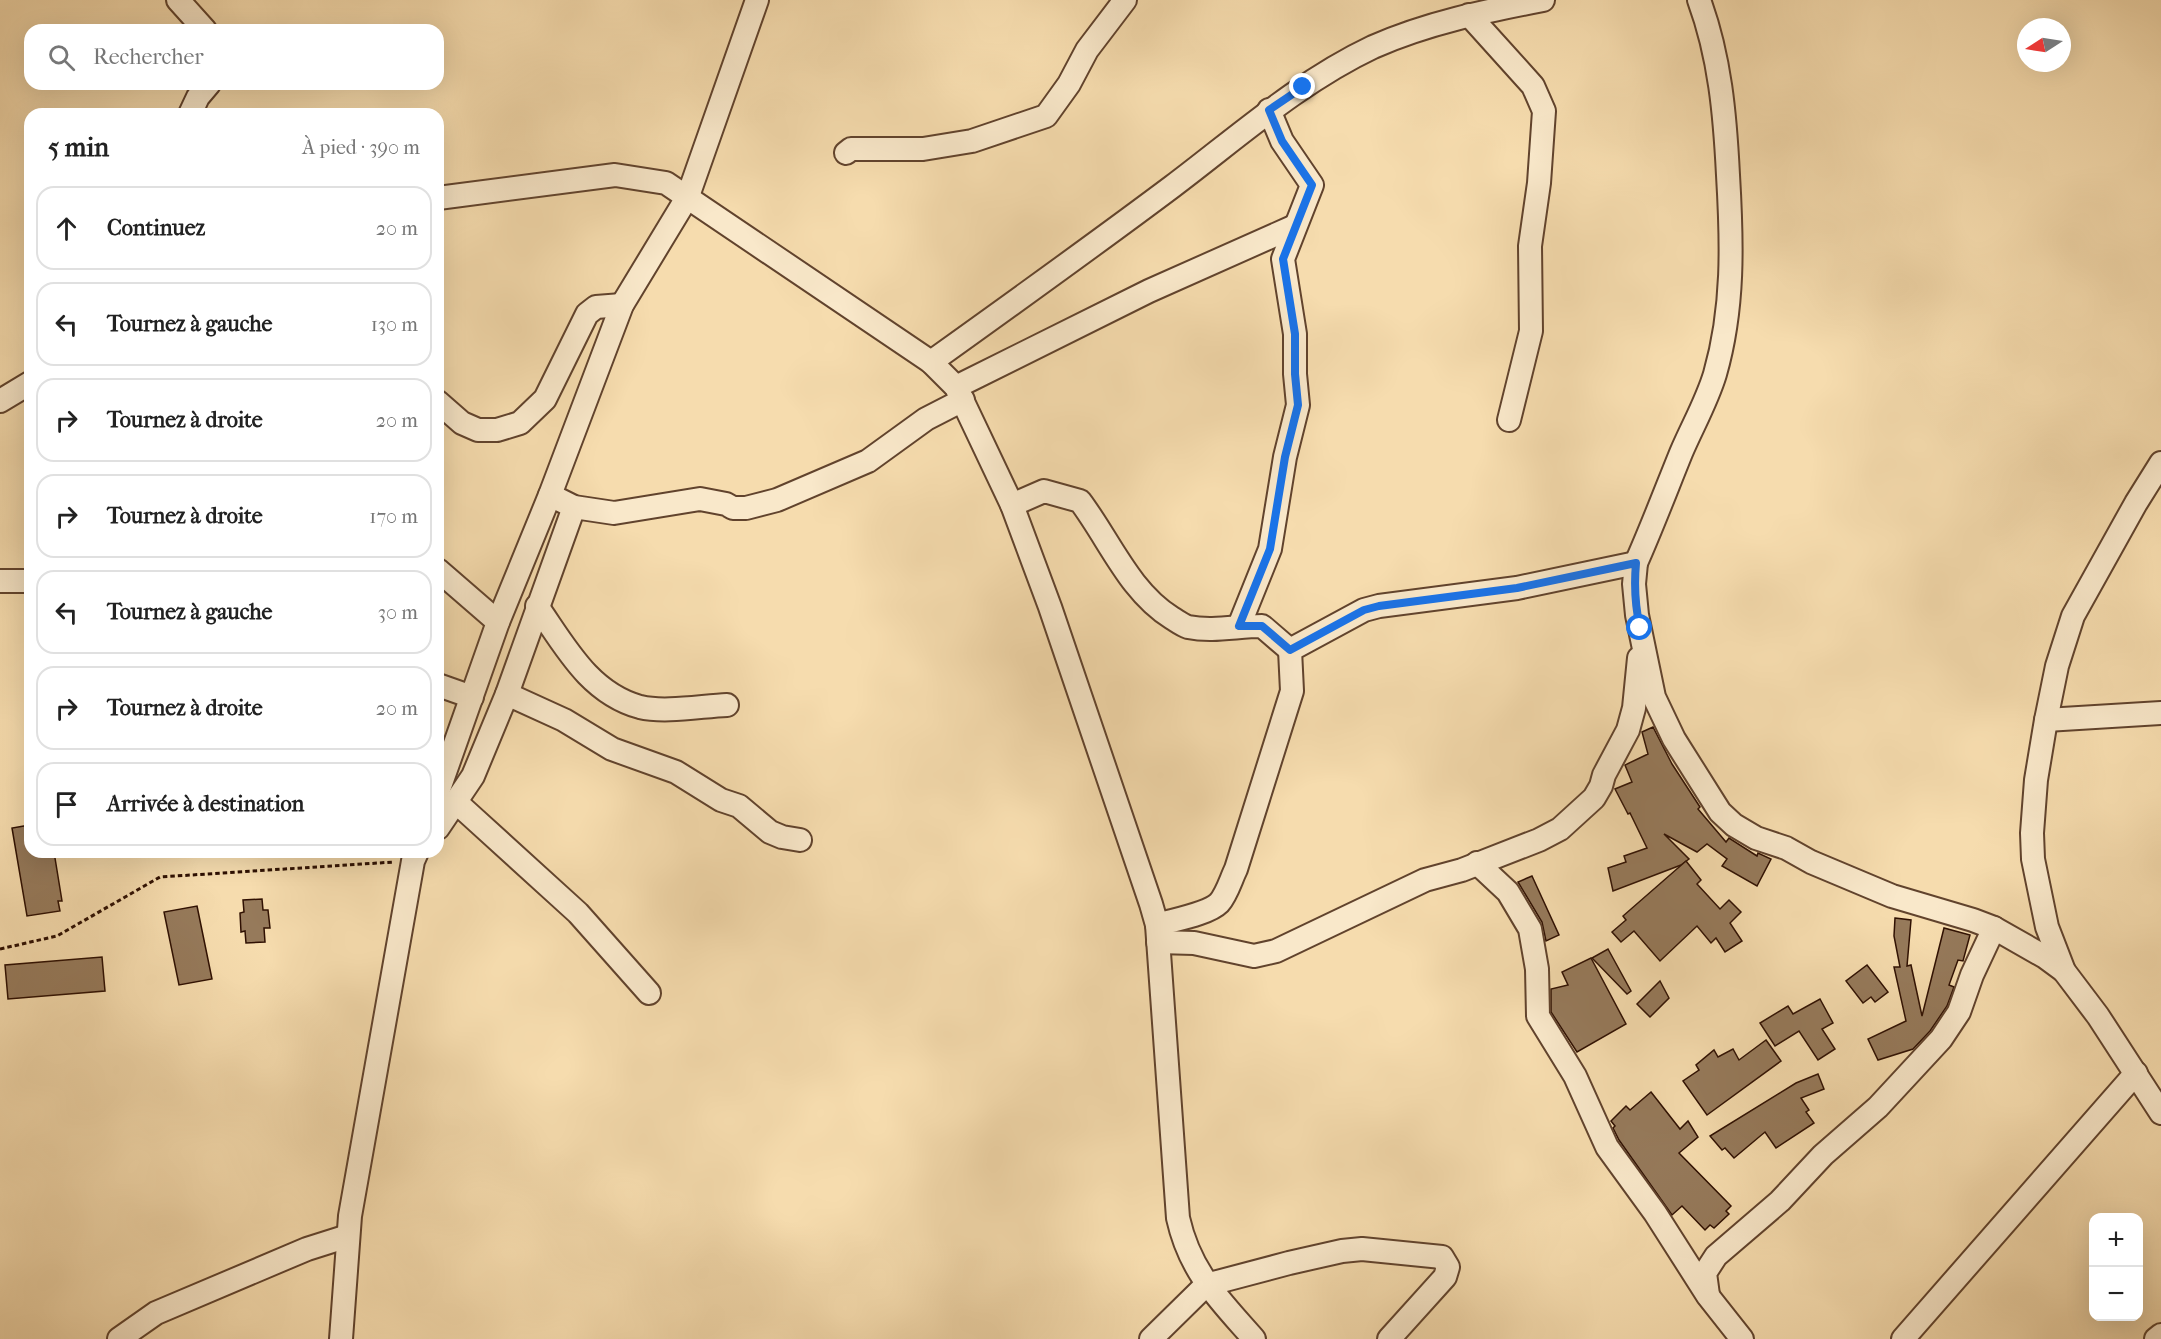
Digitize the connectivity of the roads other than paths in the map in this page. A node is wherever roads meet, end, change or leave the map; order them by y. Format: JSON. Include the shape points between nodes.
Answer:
{"nodes":[{"id":1,"x":178,"y":0,"type":"edge"},
{"id":2,"x":757,"y":0,"type":"edge"},
{"id":3,"x":1125,"y":0,"type":"edge"},
{"id":4,"x":1543,"y":0,"type":"edge"},
{"id":5,"x":1699,"y":0,"type":"edge"},
{"id":6,"x":1469,"y":15,"type":"junction"},
{"id":7,"x":200,"y":24,"type":"edge"},
{"id":8,"x":204,"y":90,"type":"edge"},
{"id":9,"x":193,"y":108,"type":"edge"},
{"id":10,"x":1269,"y":110,"type":"junction"},
{"id":11,"x":846,"y":153,"type":"dead end"},
{"id":12,"x":688,"y":196,"type":"junction"},
{"id":13,"x":444,"y":197,"type":"edge"},
{"id":14,"x":1295,"y":226,"type":"junction"},
{"id":15,"x":622,"y":305,"type":"junction"},
{"id":16,"x":931,"y":362,"type":"junction"},
{"id":17,"x":24,"y":387,"type":"edge"},
{"id":18,"x":959,"y":393,"type":"junction"},
{"id":19,"x":0,"y":401,"type":"edge"},
{"id":20,"x":444,"y":407,"type":"edge"},
{"id":21,"x":1509,"y":420,"type":"dead end"},
{"id":22,"x":2161,"y":463,"type":"edge"},
{"id":23,"x":550,"y":495,"type":"junction"},
{"id":24,"x":1012,"y":505,"type":"junction"},
{"id":25,"x":574,"y":507,"type":"junction"},
{"id":26,"x":1636,"y":563,"type":"junction"},
{"id":27,"x":444,"y":575,"type":"edge"},
{"id":28,"x":0,"y":581,"type":"edge"},
{"id":29,"x":24,"y":581,"type":"edge"},
{"id":30,"x":537,"y":606,"type":"junction"},
{"id":31,"x":498,"y":622,"type":"junction"},
{"id":32,"x":1239,"y":626,"type":"junction"},
{"id":33,"x":1643,"y":640,"type":"junction"},
{"id":34,"x":1290,"y":650,"type":"junction"},
{"id":35,"x":444,"y":687,"type":"edge"},
{"id":36,"x":507,"y":694,"type":"junction"},
{"id":37,"x":472,"y":697,"type":"junction"},
{"id":38,"x":727,"y":705,"type":"dead end"},
{"id":39,"x":2161,"y":713,"type":"edge"},
{"id":40,"x":2046,"y":720,"type":"junction"},
{"id":41,"x":447,"y":797,"type":"edge"},
{"id":42,"x":801,"y":840,"type":"dead end"},
{"id":43,"x":416,"y":858,"type":"edge"},
{"id":44,"x":1477,"y":863,"type":"junction"},
{"id":45,"x":1994,"y":928,"type":"junction"},
{"id":46,"x":1158,"y":933,"type":"junction"},
{"id":47,"x":2064,"y":971,"type":"junction"},
{"id":48,"x":649,"y":993,"type":"dead end"},
{"id":49,"x":2136,"y":1073,"type":"junction"},
{"id":50,"x":2161,"y":1113,"type":"edge"},
{"id":51,"x":348,"y":1236,"type":"junction"},
{"id":52,"x":1206,"y":1285,"type":"junction"},
{"id":53,"x":1708,"y":1296,"type":"junction"},
{"id":54,"x":2161,"y":1335,"type":"edge"},
{"id":55,"x":119,"y":1339,"type":"edge"},
{"id":56,"x":341,"y":1339,"type":"edge"},
{"id":57,"x":1151,"y":1339,"type":"edge"},
{"id":58,"x":1254,"y":1339,"type":"edge"},
{"id":59,"x":1389,"y":1339,"type":"edge"},
{"id":60,"x":1742,"y":1339,"type":"edge"},
{"id":61,"x":1903,"y":1339,"type":"edge"},
{"id":62,"x":2156,"y":1339,"type":"edge"}],
"edges":[{"from":1,"to":7,"type":"street"},
{"from":2,"to":12,"type":"street"},
{"from":3,"to":11,"type":"street","via":[[1087,50],[1046,116],[972,141],[923,148],[851,149]]},
{"from":4,"to":6,"type":"street"},
{"from":5,"to":26,"type":"street","via":[[1713,40],[1725,122],[1732,237],[1730,292],[1714,375]]},
{"from":6,"to":10,"type":"street","via":[[1374,47]]},
{"from":6,"to":21,"type":"street","via":[[1533,86],[1544,111],[1530,246],[1531,331]]},
{"from":8,"to":9,"type":"street"},
{"from":10,"to":14,"type":"street","via":[[1282,141],[1312,185]]},
{"from":10,"to":16,"type":"street","via":[[1165,192]]},
{"from":12,"to":13,"type":"street","via":[[666,183],[615,175]]},
{"from":12,"to":15,"type":"street"},
{"from":12,"to":16,"type":"street"},
{"from":14,"to":18,"type":"street","via":[[1149,291]]},
{"from":14,"to":32,"type":"street","via":[[1283,259],[1295,334],[1298,405],[1270,549]]},
{"from":15,"to":20,"type":"street","via":[[596,307],[587,314],[545,399],[520,423],[497,430],[478,430],[462,423]]},
{"from":15,"to":23,"type":"street"},
{"from":16,"to":18,"type":"street"},
{"from":17,"to":19,"type":"street"},
{"from":18,"to":24,"type":"street"},
{"from":18,"to":25,"type":"street","via":[[868,461],[777,500],[733,508],[700,499],[614,513]]},
{"from":22,"to":40,"type":"street","via":[[2073,616]]},
{"from":23,"to":25,"type":"street"},
{"from":23,"to":31,"type":"street"},
{"from":24,"to":32,"type":"street","via":[[1044,491],[1080,501],[1136,586],[1160,610],[1186,626],[1218,630]]},
{"from":24,"to":46,"type":"street","via":[[1110,780]]},
{"from":25,"to":30,"type":"street"},
{"from":26,"to":33,"type":"street","via":[[1634,584]]},
{"from":26,"to":34,"type":"street","via":[[1517,588],[1379,606],[1364,610]]},
{"from":27,"to":31,"type":"street"},
{"from":28,"to":29,"type":"street"},
{"from":30,"to":36,"type":"street"},
{"from":30,"to":38,"type":"street","via":[[583,672],[618,698],[641,707]]},
{"from":31,"to":37,"type":"street"},
{"from":32,"to":34,"type":"street","via":[[1262,626]]},
{"from":33,"to":44,"type":"street","via":[[1628,730],[1594,798],[1560,829]]},
{"from":33,"to":45,"type":"street","via":[[1654,697],[1674,739],[1720,812],[1734,825],[1892,896]]},
{"from":34,"to":46,"type":"street","via":[[1292,691],[1227,888],[1219,903]]},
{"from":35,"to":37,"type":"street"},
{"from":36,"to":41,"type":"street","via":[[473,776]]},
{"from":36,"to":42,"type":"street","via":[[612,748],[676,772],[721,800],[739,806],[770,832]]},
{"from":37,"to":41,"type":"street"},
{"from":39,"to":40,"type":"street"},
{"from":40,"to":47,"type":"street","via":[[2034,799],[2033,859],[2048,927]]},
{"from":41,"to":48,"type":"street","via":[[578,913]]},
{"from":43,"to":51,"type":"street"},
{"from":44,"to":46,"type":"street","via":[[1425,880],[1263,956]]},
{"from":44,"to":53,"type":"street","via":[[1508,892],[1530,929],[1537,969],[1538,1016],[1575,1076],[1607,1147]]},
{"from":45,"to":47,"type":"street"},
{"from":45,"to":53,"type":"street","via":[[1959,1012],[1941,1039],[1878,1107],[1716,1256],[1705,1273]]},
{"from":46,"to":52,"type":"street","via":[[1179,1218],[1184,1241]]},
{"from":47,"to":49,"type":"street"},
{"from":49,"to":50,"type":"street"},
{"from":49,"to":61,"type":"street"},
{"from":51,"to":55,"type":"street","via":[[307,1249],[156,1313]]},
{"from":51,"to":56,"type":"street"},
{"from":52,"to":57,"type":"street"},
{"from":52,"to":58,"type":"street"},
{"from":52,"to":59,"type":"street","via":[[1352,1250],[1442,1257],[1448,1267],[1445,1276]]},
{"from":53,"to":60,"type":"street"},
{"from":54,"to":62,"type":"street"}]}
